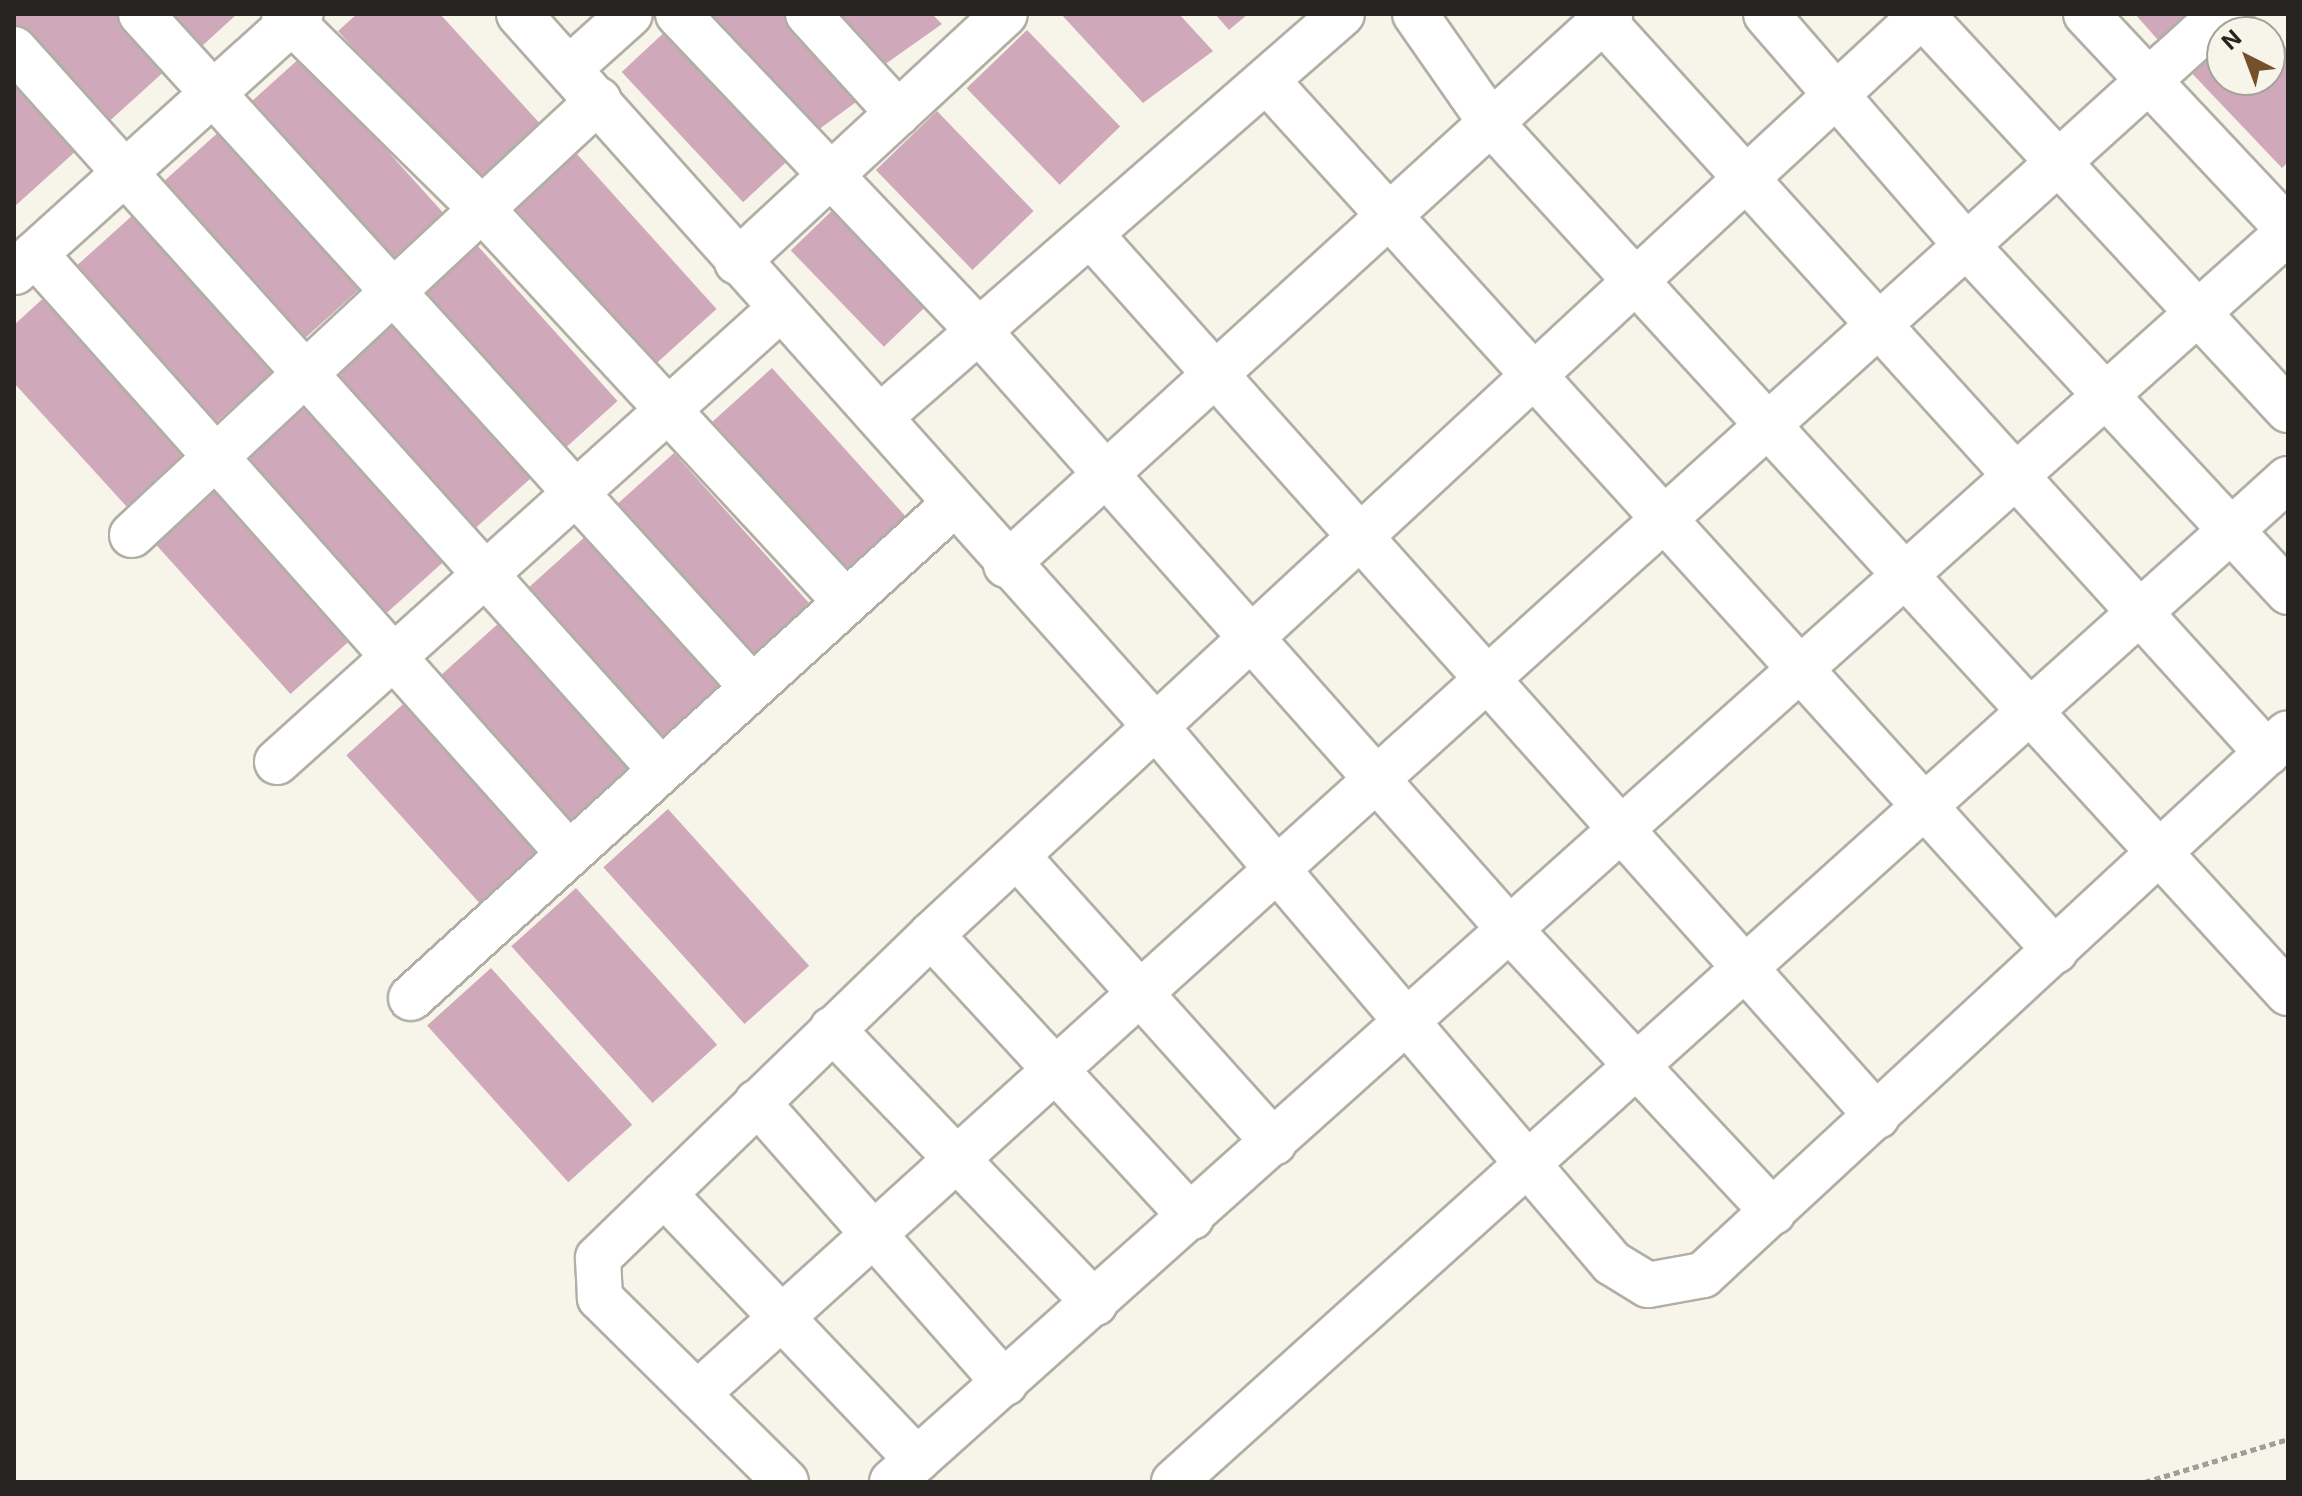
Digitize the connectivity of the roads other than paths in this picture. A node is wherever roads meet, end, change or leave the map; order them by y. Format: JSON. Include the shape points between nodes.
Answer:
{"nodes":[{"id":1,"x":141,"y":14,"type":"edge"},
{"id":2,"x":519,"y":14,"type":"edge"},
{"id":3,"x":630,"y":14,"type":"edge"},
{"id":4,"x":678,"y":14,"type":"edge"},
{"id":5,"x":808,"y":14,"type":"edge"},
{"id":6,"x":1342,"y":14,"type":"edge"},
{"id":7,"x":1415,"y":14,"type":"edge"},
{"id":8,"x":1766,"y":14,"type":"edge"},
{"id":9,"x":1922,"y":14,"type":"edge"},
{"id":10,"x":2086,"y":14,"type":"edge"},
{"id":11,"x":2222,"y":14,"type":"edge"},
{"id":12,"x":1603,"y":16,"type":"edge"},
{"id":13,"x":293,"y":17,"type":"edge"},
{"id":14,"x":984,"y":21,"type":"edge"},
{"id":15,"x":14,"y":49,"type":"edge"},
{"id":16,"x":571,"y":67,"type":"junction"},
{"id":17,"x":2146,"y":79,"type":"junction"},
{"id":18,"x":1267,"y":81,"type":"junction"},
{"id":19,"x":212,"y":95,"type":"junction"},
{"id":20,"x":1838,"y":95,"type":"junction"},
{"id":21,"x":599,"y":100,"type":"junction"},
{"id":22,"x":898,"y":113,"type":"junction"},
{"id":23,"x":1491,"y":123,"type":"junction"},
{"id":24,"x":2060,"y":158,"type":"junction"},
{"id":25,"x":126,"y":172,"type":"junction"},
{"id":26,"x":831,"y":175,"type":"junction"},
{"id":27,"x":1746,"y":180,"type":"junction"},
{"id":28,"x":481,"y":208,"type":"junction"},
{"id":29,"x":1386,"y":217,"type":"junction"},
{"id":30,"x":2288,"y":231,"type":"edge"},
{"id":31,"x":1091,"y":235,"type":"junction"},
{"id":32,"x":1965,"y":244,"type":"junction"},
{"id":33,"x":737,"y":262,"type":"junction"},
{"id":34,"x":24,"y":263,"type":"edge"},
{"id":35,"x":1636,"y":277,"type":"junction"},
{"id":36,"x":389,"y":293,"type":"junction"},
{"id":37,"x":780,"y":309,"type":"junction"},
{"id":38,"x":2196,"y":310,"type":"junction"},
{"id":39,"x":1878,"y":325,"type":"junction"},
{"id":40,"x":979,"y":331,"type":"junction"},
{"id":41,"x":306,"y":373,"type":"junction"},
{"id":42,"x":1212,"y":374,"type":"junction"},
{"id":43,"x":1529,"y":376,"type":"junction"},
{"id":44,"x":2105,"y":396,"type":"junction"},
{"id":45,"x":670,"y":408,"type":"junction"},
{"id":46,"x":2288,"y":410,"type":"edge"},
{"id":47,"x":880,"y":417,"type":"junction"},
{"id":48,"x":1764,"y":423,"type":"junction"},
{"id":49,"x":217,"y":455,"type":"junction"},
{"id":50,"x":1104,"y":474,"type":"junction"},
{"id":51,"x":2016,"y":474,"type":"junction"},
{"id":52,"x":2288,"y":479,"type":"edge"},
{"id":53,"x":576,"y":493,"type":"junction"},
{"id":54,"x":954,"y":504,"type":"junction"},
{"id":55,"x":1659,"y":516,"type":"junction"},
{"id":56,"x":2231,"y":530,"type":"junction"},
{"id":57,"x":1362,"y":531,"type":"junction"},
{"id":58,"x":132,"y":535,"type":"dead end"},
{"id":59,"x":1006,"y":565,"type":"junction"},
{"id":60,"x":1910,"y":574,"type":"junction"},
{"id":61,"x":484,"y":575,"type":"junction"},
{"id":62,"x":2288,"y":592,"type":"edge"},
{"id":63,"x":846,"y":602,"type":"junction"},
{"id":64,"x":2141,"y":614,"type":"junction"},
{"id":65,"x":1252,"y":636,"type":"junction"},
{"id":66,"x":395,"y":656,"type":"junction"},
{"id":67,"x":1801,"y":668,"type":"junction"},
{"id":68,"x":1487,"y":672,"type":"junction"},
{"id":69,"x":752,"y":687,"type":"junction"},
{"id":70,"x":2034,"y":713,"type":"junction"},
{"id":71,"x":1156,"y":727,"type":"junction"},
{"id":72,"x":2277,"y":743,"type":"edge"},
{"id":73,"x":277,"y":762,"type":"dead end"},
{"id":74,"x":661,"y":770,"type":"junction"},
{"id":75,"x":1374,"y":777,"type":"junction"},
{"id":76,"x":1928,"y":809,"type":"junction"},
{"id":77,"x":1626,"y":829,"type":"junction"},
{"id":78,"x":2161,"y":853,"type":"junction"},
{"id":79,"x":569,"y":854,"type":"junction"},
{"id":80,"x":1017,"y":856,"type":"junction"},
{"id":81,"x":1275,"y":869,"type":"junction"},
{"id":82,"x":1512,"y":932,"type":"junction"},
{"id":83,"x":931,"y":935,"type":"junction"},
{"id":84,"x":2056,"y":951,"type":"junction"},
{"id":85,"x":1752,"y":968,"type":"junction"},
{"id":86,"x":1140,"y":991,"type":"junction"},
{"id":87,"x":2288,"y":993,"type":"edge"},
{"id":88,"x":411,"y":998,"type":"dead end"},
{"id":89,"x":1407,"y":1027,"type":"junction"},
{"id":90,"x":832,"y":1029,"type":"junction"},
{"id":91,"x":1053,"y":1069,"type":"junction"},
{"id":92,"x":1639,"y":1069,"type":"junction"},
{"id":93,"x":757,"y":1102,"type":"junction"},
{"id":94,"x":1877,"y":1116,"type":"junction"},
{"id":95,"x":1274,"y":1142,"type":"junction"},
{"id":96,"x":956,"y":1158,"type":"junction"},
{"id":97,"x":1528,"y":1167,"type":"junction"},
{"id":98,"x":664,"y":1194,"type":"junction"},
{"id":99,"x":1773,"y":1212,"type":"junction"},
{"id":100,"x":1191,"y":1217,"type":"junction"},
{"id":101,"x":871,"y":1234,"type":"junction"},
{"id":102,"x":1095,"y":1303,"type":"junction"},
{"id":103,"x":782,"y":1317,"type":"junction"},
{"id":104,"x":1005,"y":1383,"type":"junction"},
{"id":105,"x":697,"y":1394,"type":"junction"},
{"id":106,"x":904,"y":1471,"type":"edge"},
{"id":107,"x":786,"y":1482,"type":"edge"},
{"id":108,"x":1174,"y":1482,"type":"edge"}],
"edges":[{"from":1,"to":19,"type":"street"},
{"from":2,"to":16,"type":"street"},
{"from":3,"to":16,"type":"street"},
{"from":4,"to":26,"type":"street"},
{"from":5,"to":22,"type":"street"},
{"from":6,"to":18,"type":"street"},
{"from":7,"to":23,"type":"street"},
{"from":8,"to":20,"type":"street"},
{"from":9,"to":20,"type":"street"},
{"from":9,"to":24,"type":"street"},
{"from":10,"to":17,"type":"street"},
{"from":11,"to":17,"type":"street"},
{"from":12,"to":23,"type":"street"},
{"from":12,"to":27,"type":"street"},
{"from":13,"to":19,"type":"street"},
{"from":13,"to":28,"type":"street"},
{"from":14,"to":22,"type":"street"},
{"from":15,"to":25,"type":"street"},
{"from":16,"to":21,"type":"street"},
{"from":17,"to":24,"type":"street"},
{"from":17,"to":30,"type":"street"},
{"from":18,"to":29,"type":"street"},
{"from":18,"to":31,"type":"street"},
{"from":19,"to":25,"type":"street"},
{"from":19,"to":36,"type":"street"},
{"from":20,"to":27,"type":"street"},
{"from":20,"to":32,"type":"street"},
{"from":21,"to":28,"type":"street"},
{"from":21,"to":33,"type":"street"},
{"from":22,"to":26,"type":"street"},
{"from":23,"to":29,"type":"street"},
{"from":23,"to":35,"type":"street"},
{"from":24,"to":32,"type":"street"},
{"from":24,"to":38,"type":"street"},
{"from":25,"to":34,"type":"street"},
{"from":25,"to":41,"type":"street"},
{"from":26,"to":33,"type":"street"},
{"from":26,"to":40,"type":"street"},
{"from":27,"to":35,"type":"street"},
{"from":27,"to":39,"type":"street"},
{"from":28,"to":36,"type":"street"},
{"from":28,"to":45,"type":"street"},
{"from":29,"to":42,"type":"street"},
{"from":29,"to":43,"type":"street"},
{"from":30,"to":38,"type":"street"},
{"from":31,"to":40,"type":"street"},
{"from":31,"to":42,"type":"street"},
{"from":32,"to":39,"type":"street"},
{"from":32,"to":44,"type":"street"},
{"from":33,"to":37,"type":"street"},
{"from":34,"to":49,"type":"street"},
{"from":35,"to":43,"type":"street"},
{"from":35,"to":48,"type":"street"},
{"from":36,"to":41,"type":"street"},
{"from":36,"to":53,"type":"street"},
{"from":37,"to":45,"type":"street"},
{"from":37,"to":47,"type":"street"},
{"from":38,"to":44,"type":"street"},
{"from":38,"to":46,"type":"street"},
{"from":39,"to":48,"type":"street"},
{"from":39,"to":51,"type":"street"},
{"from":40,"to":47,"type":"street"},
{"from":40,"to":50,"type":"street"},
{"from":41,"to":49,"type":"street"},
{"from":41,"to":61,"type":"street"},
{"from":42,"to":50,"type":"street"},
{"from":42,"to":57,"type":"street"},
{"from":43,"to":55,"type":"street"},
{"from":43,"to":57,"type":"street"},
{"from":44,"to":51,"type":"street"},
{"from":44,"to":56,"type":"street"},
{"from":45,"to":53,"type":"street"},
{"from":45,"to":63,"type":"street"},
{"from":47,"to":54,"type":"street"},
{"from":48,"to":55,"type":"street"},
{"from":48,"to":60,"type":"street"},
{"from":49,"to":58,"type":"street"},
{"from":49,"to":66,"type":"street"},
{"from":50,"to":59,"type":"street"},
{"from":50,"to":65,"type":"street"},
{"from":51,"to":60,"type":"street"},
{"from":51,"to":64,"type":"street"},
{"from":52,"to":56,"type":"street"},
{"from":53,"to":61,"type":"street"},
{"from":53,"to":69,"type":"street"},
{"from":54,"to":59,"type":"street"},
{"from":54,"to":63,"type":"street"},
{"from":55,"to":67,"type":"street"},
{"from":55,"to":68,"type":"street"},
{"from":56,"to":62,"type":"street"},
{"from":56,"to":64,"type":"street"},
{"from":57,"to":65,"type":"street"},
{"from":57,"to":68,"type":"street"},
{"from":59,"to":71,"type":"street"},
{"from":60,"to":67,"type":"street"},
{"from":60,"to":70,"type":"street"},
{"from":61,"to":66,"type":"street"},
{"from":61,"to":74,"type":"street"},
{"from":63,"to":69,"type":"street"},
{"from":64,"to":70,"type":"street"},
{"from":64,"to":72,"type":"street"},
{"from":65,"to":71,"type":"street"},
{"from":65,"to":75,"type":"street"},
{"from":66,"to":73,"type":"street"},
{"from":66,"to":79,"type":"street"},
{"from":67,"to":76,"type":"street"},
{"from":67,"to":77,"type":"street"},
{"from":68,"to":75,"type":"street"},
{"from":68,"to":77,"type":"street"},
{"from":69,"to":74,"type":"street"},
{"from":70,"to":76,"type":"street"},
{"from":70,"to":78,"type":"street"},
{"from":71,"to":80,"type":"street"},
{"from":71,"to":81,"type":"street"},
{"from":72,"to":78,"type":"street"},
{"from":74,"to":79,"type":"street"},
{"from":75,"to":81,"type":"street"},
{"from":75,"to":82,"type":"street"},
{"from":76,"to":84,"type":"street"},
{"from":76,"to":85,"type":"street"},
{"from":77,"to":82,"type":"street"},
{"from":77,"to":85,"type":"street"},
{"from":78,"to":84,"type":"street"},
{"from":78,"to":87,"type":"street"},
{"from":79,"to":88,"type":"street"},
{"from":80,"to":83,"type":"street"},
{"from":80,"to":86,"type":"street"},
{"from":81,"to":86,"type":"street"},
{"from":81,"to":89,"type":"street"},
{"from":82,"to":89,"type":"street"},
{"from":82,"to":92,"type":"street"},
{"from":83,"to":90,"type":"street"},
{"from":83,"to":91,"type":"street"},
{"from":84,"to":94,"type":"street"},
{"from":85,"to":92,"type":"street"},
{"from":85,"to":94,"type":"street"},
{"from":86,"to":91,"type":"street"},
{"from":86,"to":95,"type":"street"},
{"from":89,"to":95,"type":"street"},
{"from":89,"to":97,"type":"street"},
{"from":90,"to":93,"type":"street"},
{"from":90,"to":96,"type":"street"},
{"from":91,"to":96,"type":"street"},
{"from":91,"to":100,"type":"street"},
{"from":92,"to":97,"type":"street"},
{"from":92,"to":99,"type":"street"},
{"from":93,"to":98,"type":"street"},
{"from":93,"to":101,"type":"street"},
{"from":94,"to":99,"type":"street"},
{"from":95,"to":100,"type":"street"},
{"from":96,"to":101,"type":"street"},
{"from":96,"to":102,"type":"street"},
{"from":97,"to":99,"type":"street","via":[[1612,1263],[1648,1285],[1703,1275]]},
{"from":97,"to":108,"type":"street"},
{"from":98,"to":103,"type":"street"},
{"from":98,"to":105,"type":"street","via":[[598,1258],[594,1281],[600,1298]]},
{"from":100,"to":102,"type":"street"},
{"from":101,"to":103,"type":"street"},
{"from":101,"to":104,"type":"street"},
{"from":102,"to":104,"type":"street"},
{"from":103,"to":105,"type":"street"},
{"from":103,"to":106,"type":"street"},
{"from":104,"to":106,"type":"street"},
{"from":105,"to":107,"type":"street"}]}
